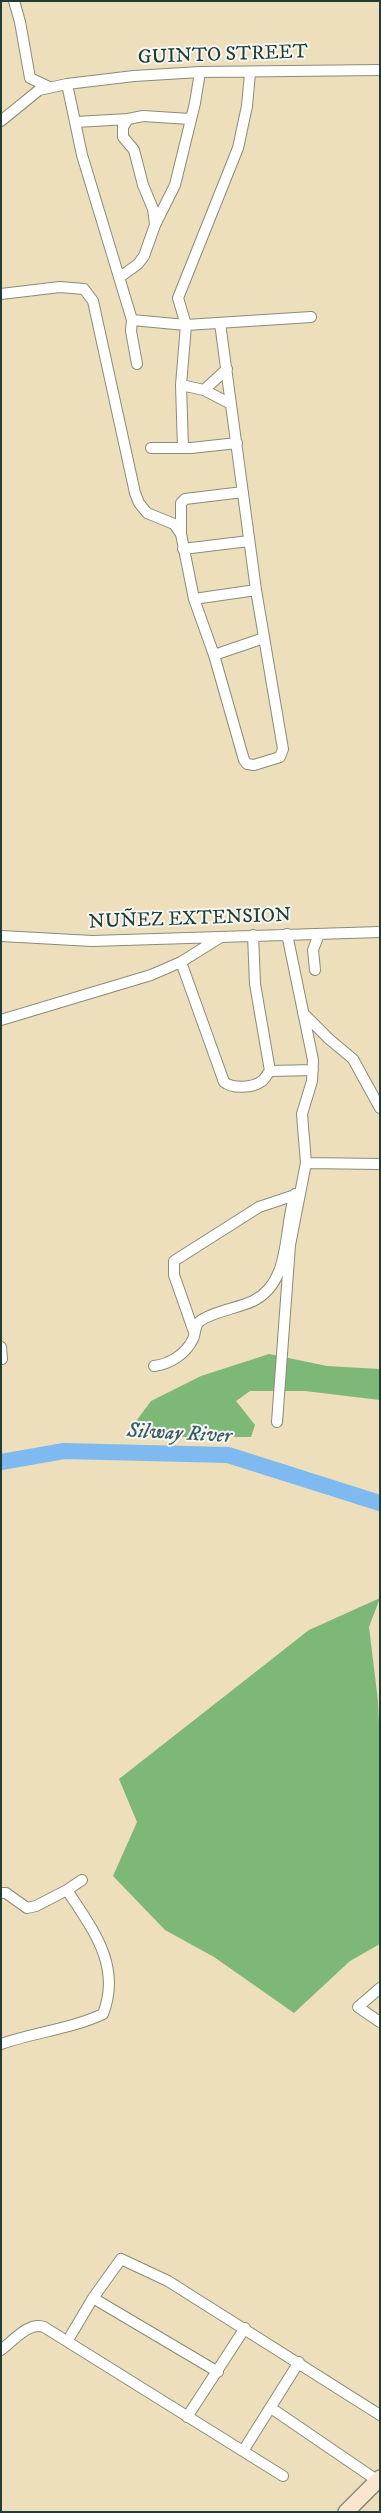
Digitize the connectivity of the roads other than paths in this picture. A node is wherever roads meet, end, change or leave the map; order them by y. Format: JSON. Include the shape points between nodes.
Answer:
{"nodes":[{"id":1,"x":14,"y":1,"type":"edge"},
{"id":2,"x":380,"y":70,"type":"edge"},
{"id":3,"x":200,"y":72,"type":"junction"},
{"id":4,"x":250,"y":73,"type":"junction"},
{"id":5,"x":67,"y":84,"type":"junction"},
{"id":6,"x":50,"y":87,"type":"junction"},
{"id":7,"x":128,"y":119,"type":"junction"},
{"id":8,"x":190,"y":119,"type":"junction"},
{"id":9,"x":1,"y":121,"type":"edge"},
{"id":10,"x":76,"y":122,"type":"junction"},
{"id":11,"x":156,"y":225,"type":"junction"},
{"id":12,"x":120,"y":276,"type":"junction"},
{"id":13,"x":1,"y":294,"type":"edge"},
{"id":14,"x":311,"y":317,"type":"dead end"},
{"id":15,"x":132,"y":320,"type":"junction"},
{"id":16,"x":220,"y":323,"type":"junction"},
{"id":17,"x":186,"y":325,"type":"junction"},
{"id":18,"x":137,"y":364,"type":"dead end"},
{"id":19,"x":227,"y":369,"type":"junction"},
{"id":20,"x":181,"y":385,"type":"junction"},
{"id":21,"x":204,"y":390,"type":"junction"},
{"id":22,"x":231,"y":404,"type":"junction"},
{"id":23,"x":237,"y":443,"type":"junction"},
{"id":24,"x":151,"y":448,"type":"dead end"},
{"id":25,"x":183,"y":448,"type":"junction"},
{"id":26,"x":243,"y":492,"type":"junction"},
{"id":27,"x":181,"y":534,"type":"junction"},
{"id":28,"x":249,"y":541,"type":"junction"},
{"id":29,"x":183,"y":549,"type":"junction"},
{"id":30,"x":256,"y":590,"type":"junction"},
{"id":31,"x":194,"y":599,"type":"junction"},
{"id":32,"x":264,"y":638,"type":"junction"},
{"id":33,"x":214,"y":656,"type":"junction"},
{"id":34,"x":380,"y":932,"type":"edge"},
{"id":35,"x":287,"y":934,"type":"junction"},
{"id":36,"x":319,"y":934,"type":"junction"},
{"id":37,"x":253,"y":935,"type":"junction"},
{"id":38,"x":1,"y":936,"type":"edge"},
{"id":39,"x":223,"y":936,"type":"junction"},
{"id":40,"x":181,"y":962,"type":"junction"},
{"id":41,"x":315,"y":970,"type":"dead end"},
{"id":42,"x":302,"y":1011,"type":"junction"},
{"id":43,"x":1,"y":1020,"type":"edge"},
{"id":44,"x":313,"y":1070,"type":"junction"},
{"id":45,"x":270,"y":1071,"type":"junction"},
{"id":46,"x":380,"y":1108,"type":"edge"},
{"id":47,"x":306,"y":1162,"type":"junction"},
{"id":48,"x":380,"y":1164,"type":"edge"},
{"id":49,"x":298,"y":1194,"type":"junction"},
{"id":50,"x":194,"y":1332,"type":"junction"},
{"id":51,"x":1,"y":1347,"type":"edge"},
{"id":52,"x":2,"y":1360,"type":"edge"},
{"id":53,"x":154,"y":1366,"type":"dead end"},
{"id":54,"x":277,"y":1422,"type":"dead end"},
{"id":55,"x":82,"y":1880,"type":"dead end"},
{"id":56,"x":67,"y":1890,"type":"junction"},
{"id":57,"x":1,"y":1893,"type":"edge"},
{"id":58,"x":380,"y":1988,"type":"edge"},
{"id":59,"x":380,"y":2022,"type":"edge"},
{"id":60,"x":1,"y":2044,"type":"edge"},
{"id":61,"x":93,"y":2298,"type":"junction"},
{"id":62,"x":244,"y":2328,"type":"junction"},
{"id":63,"x":68,"y":2340,"type":"junction"},
{"id":64,"x":1,"y":2350,"type":"edge"},
{"id":65,"x":299,"y":2362,"type":"junction"},
{"id":66,"x":218,"y":2372,"type":"junction"},
{"id":67,"x":271,"y":2408,"type":"junction"},
{"id":68,"x":380,"y":2415,"type":"edge"},
{"id":69,"x":187,"y":2417,"type":"junction"},
{"id":70,"x":243,"y":2451,"type":"junction"},
{"id":71,"x":283,"y":2476,"type":"dead end"},
{"id":72,"x":379,"y":2480,"type":"edge"},
{"id":73,"x":346,"y":2512,"type":"edge"}],
"edges":[{"from":1,"to":6,"type":"street","via":[[30,78]]},
{"from":2,"to":4,"type":"street","name":"GUINTO STREET"},
{"from":3,"to":4,"type":"street","name":"GUINTO STREET"},
{"from":3,"to":5,"type":"street","name":"GUINTO STREET"},
{"from":3,"to":8,"type":"street"},
{"from":4,"to":17,"type":"street","via":[[238,148],[178,298]]},
{"from":5,"to":6,"type":"street","name":"GUINTO STREET"},
{"from":5,"to":10,"type":"street"},
{"from":6,"to":9,"type":"street","name":"GUINTO STREET","via":[[39,90]]},
{"from":7,"to":8,"type":"street","via":[[143,116]]},
{"from":7,"to":10,"type":"street"},
{"from":7,"to":11,"type":"street","via":[[123,127],[123,137],[134,150]]},
{"from":8,"to":11,"type":"street","via":[[175,185]]},
{"from":10,"to":12,"type":"street","via":[[82,155]]},
{"from":11,"to":12,"type":"street","via":[[144,256]]},
{"from":12,"to":15,"type":"street"},
{"from":13,"to":27,"type":"street","via":[[60,287],[84,289],[90,294],[135,493],[147,513],[174,524]]},
{"from":14,"to":16,"type":"street"},
{"from":15,"to":17,"type":"street"},
{"from":15,"to":18,"type":"street"},
{"from":16,"to":17,"type":"street"},
{"from":16,"to":19,"type":"street"},
{"from":17,"to":20,"type":"street"},
{"from":19,"to":21,"type":"street"},
{"from":19,"to":22,"type":"street"},
{"from":20,"to":21,"type":"street"},
{"from":20,"to":25,"type":"street"},
{"from":21,"to":22,"type":"street"},
{"from":22,"to":23,"type":"street"},
{"from":23,"to":25,"type":"street"},
{"from":23,"to":26,"type":"street"},
{"from":24,"to":25,"type":"street"},
{"from":26,"to":27,"type":"street","via":[[185,499],[181,503]]},
{"from":26,"to":28,"type":"street"},
{"from":27,"to":29,"type":"street"},
{"from":28,"to":29,"type":"street"},
{"from":28,"to":30,"type":"street"},
{"from":29,"to":31,"type":"street"},
{"from":30,"to":31,"type":"street"},
{"from":30,"to":32,"type":"street"},
{"from":31,"to":33,"type":"street"},
{"from":32,"to":33,"type":"street"},
{"from":32,"to":33,"type":"street","via":[[283,749],[280,757],[254,765],[244,762]]},
{"from":34,"to":36,"type":"street","name":"NUÑEZ EXTENSION"},
{"from":35,"to":36,"type":"street","name":"NUÑEZ EXTENSION"},
{"from":35,"to":37,"type":"street","name":"NUÑEZ EXTENSION"},
{"from":35,"to":42,"type":"street"},
{"from":36,"to":41,"type":"street","via":[[313,950]]},
{"from":37,"to":39,"type":"street","name":"NUÑEZ EXTENSION"},
{"from":37,"to":45,"type":"street","via":[[255,984]]},
{"from":38,"to":39,"type":"street","name":"NUÑEZ EXTENSION","via":[[92,941]]},
{"from":39,"to":40,"type":"street"},
{"from":40,"to":43,"type":"street","via":[[105,990]]},
{"from":40,"to":45,"type":"street","via":[[224,1082],[232,1086],[253,1084],[261,1082]]},
{"from":42,"to":44,"type":"street"},
{"from":42,"to":46,"type":"street","via":[[353,1059]]},
{"from":44,"to":45,"type":"street"},
{"from":44,"to":47,"type":"street","via":[[302,1114]]},
{"from":47,"to":48,"type":"street"},
{"from":47,"to":49,"type":"street"},
{"from":49,"to":50,"type":"street","via":[[290,1211],[277,1280],[254,1301],[202,1320]]},
{"from":49,"to":50,"type":"street","via":[[259,1207],[174,1261],[174,1275]]},
{"from":49,"to":54,"type":"street"},
{"from":50,"to":53,"type":"street","via":[[179,1357]]},
{"from":51,"to":52,"type":"street"},
{"from":55,"to":56,"type":"street"},
{"from":56,"to":57,"type":"street","via":[[27,1908]]},
{"from":56,"to":60,"type":"street","via":[[103,1950],[110,1980],[109,1998],[103,2014],[83,2023]]},
{"from":58,"to":59,"type":"street","via":[[369,1998],[369,2014]]},
{"from":61,"to":62,"type":"street","via":[[121,2259],[168,2281]]},
{"from":61,"to":63,"type":"street"},
{"from":61,"to":66,"type":"street"},
{"from":62,"to":65,"type":"street"},
{"from":62,"to":66,"type":"street"},
{"from":63,"to":64,"type":"street","via":[[44,2327],[34,2326]]},
{"from":63,"to":69,"type":"street"},
{"from":65,"to":67,"type":"street"},
{"from":65,"to":68,"type":"street"},
{"from":66,"to":69,"type":"street"},
{"from":67,"to":70,"type":"street"},
{"from":67,"to":72,"type":"street"},
{"from":69,"to":70,"type":"street"},
{"from":70,"to":71,"type":"street"},
{"from":72,"to":73,"type":"main road"}]}
